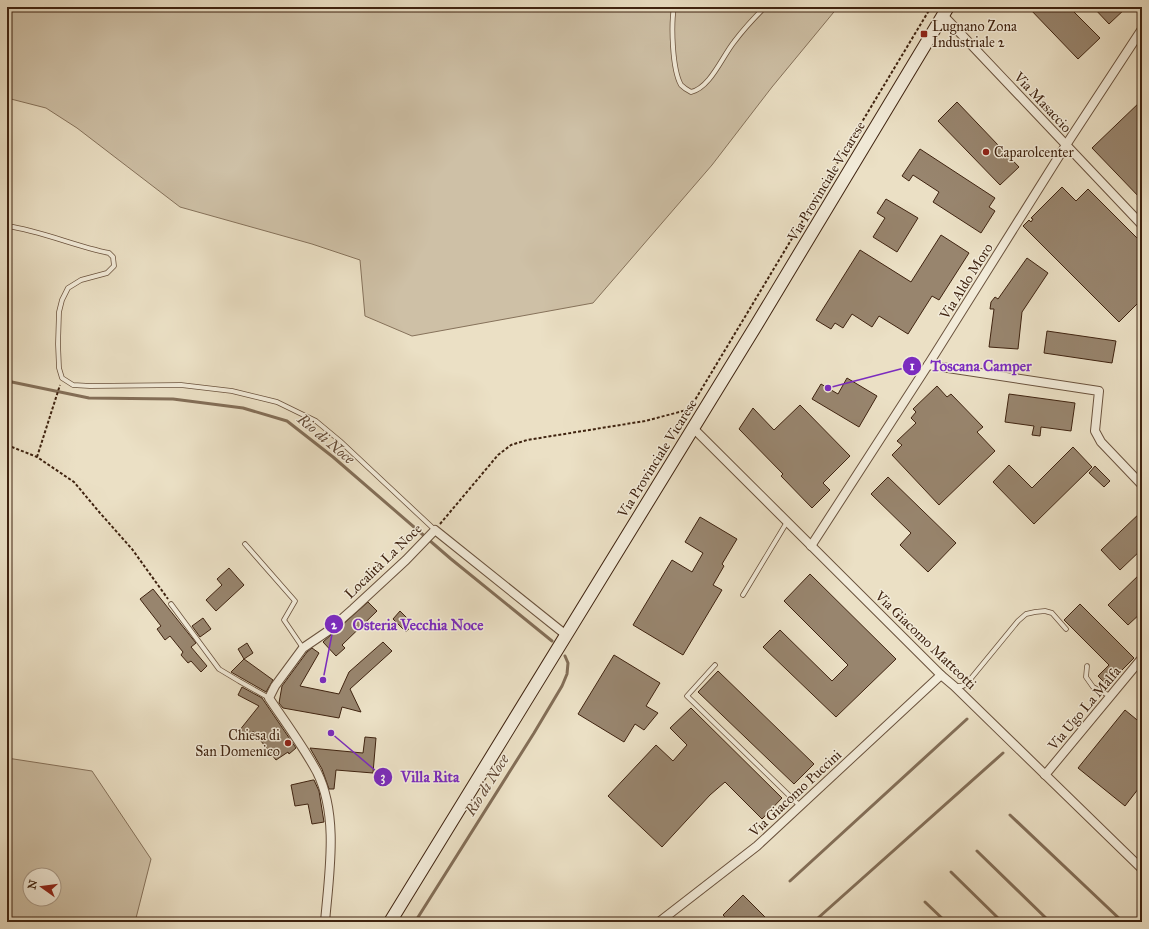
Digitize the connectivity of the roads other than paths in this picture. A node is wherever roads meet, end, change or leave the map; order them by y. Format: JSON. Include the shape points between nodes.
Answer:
{"nodes":[{"id":1,"x":674,"y":7,"type":"edge"},
{"id":2,"x":765,"y":7,"type":"edge"},
{"id":3,"x":945,"y":11,"type":"edge"},
{"id":4,"x":1142,"y":29,"type":"edge"},
{"id":5,"x":1066,"y":146,"type":"junction"},
{"id":6,"x":1142,"y":225,"type":"edge"},
{"id":7,"x":7,"y":226,"type":"edge"},
{"id":8,"x":928,"y":365,"type":"junction"},
{"id":9,"x":694,"y":428,"type":"junction"},
{"id":10,"x":1142,"y":485,"type":"edge"},
{"id":11,"x":787,"y":522,"type":"junction"},
{"id":12,"x":430,"y":535,"type":"junction"},
{"id":13,"x":245,"y":544,"type":"dead end"},
{"id":14,"x":811,"y":546,"type":"junction"},
{"id":15,"x":743,"y":595,"type":"dead end"},
{"id":16,"x":171,"y":604,"type":"road end"},
{"id":17,"x":1066,"y":629,"type":"dead end"},
{"id":18,"x":566,"y":635,"type":"junction"},
{"id":19,"x":303,"y":648,"type":"junction"},
{"id":20,"x":1142,"y":658,"type":"edge"},
{"id":21,"x":715,"y":664,"type":"dead end"},
{"id":22,"x":1087,"y":666,"type":"dead end"},
{"id":23,"x":941,"y":675,"type":"junction"},
{"id":24,"x":954,"y":686,"type":"junction"},
{"id":25,"x":1110,"y":696,"type":"junction"},
{"id":26,"x":269,"y":698,"type":"junction"},
{"id":27,"x":1045,"y":775,"type":"junction"},
{"id":28,"x":800,"y":806,"type":"junction"},
{"id":29,"x":1142,"y":869,"type":"edge"},
{"id":30,"x":325,"y":922,"type":"edge"},
{"id":31,"x":390,"y":922,"type":"edge"},
{"id":32,"x":660,"y":922,"type":"edge"}],
"edges":[{"from":1,"to":2,"type":"lane","via":[[673,51],[677,73],[681,84],[691,92],[698,91],[707,82],[734,42]]},
{"from":3,"to":5,"type":"street","name":"Via Masaccio"},
{"from":3,"to":9,"type":"main road","name":"Via Provinciale Vicarese"},
{"from":4,"to":5,"type":"street","name":"Via Aldo Moro"},
{"from":5,"to":6,"type":"street","name":"Via Masaccio"},
{"from":5,"to":8,"type":"street","name":"Via Aldo Moro"},
{"from":7,"to":12,"type":"lane","via":[[26,229],[113,257],[114,266],[107,273],[80,280],[68,288],[62,300],[59,312],[59,368],[62,378],[73,385],[181,385],[232,391],[277,402],[316,421],[340,441]]},
{"from":8,"to":10,"type":"street","via":[[1098,391],[1095,431],[1101,442]]},
{"from":8,"to":14,"type":"street","name":"Via Aldo Moro"},
{"from":9,"to":11,"type":"street","name":"Via Giacomo Matteotti"},
{"from":9,"to":18,"type":"main road","name":"Via Provinciale Vicarese"},
{"from":11,"to":14,"type":"street","name":"Via Giacomo Matteotti"},
{"from":11,"to":15,"type":"lane"},
{"from":12,"to":18,"type":"street","name":"Località La Noce"},
{"from":12,"to":19,"type":"street","name":"Località La Noce","via":[[353,609]]},
{"from":13,"to":19,"type":"lane","via":[[295,601],[284,620]]},
{"from":14,"to":23,"type":"street","name":"Via Giacomo Matteotti"},
{"from":16,"to":26,"type":"lane","via":[[219,668]]},
{"from":17,"to":24,"type":"lane","via":[[1052,613],[1045,611],[1026,614],[1018,620],[968,682],[963,686]]},
{"from":18,"to":31,"type":"main road","name":"Via Provinciale Vicarese"},
{"from":19,"to":26,"type":"street","name":"Località La Noce"},
{"from":20,"to":25,"type":"street","name":"Via Ugo La Malfa"},
{"from":21,"to":28,"type":"lane","via":[[687,696]]},
{"from":22,"to":25,"type":"lane","via":[[1086,677],[1093,687]]},
{"from":23,"to":24,"type":"street","name":"Via Giacomo Matteotti"},
{"from":23,"to":28,"type":"street","name":"Via Giacomo Puccini"},
{"from":24,"to":27,"type":"street","name":"Via Giacomo Matteotti"},
{"from":25,"to":27,"type":"street","name":"Via Ugo La Malfa"},
{"from":26,"to":30,"type":"street","via":[[306,754],[325,794],[330,823]]},
{"from":27,"to":29,"type":"street","name":"Via Giacomo Matteotti"},
{"from":28,"to":32,"type":"street","name":"Via Giacomo Puccini","via":[[757,846]]}]}
